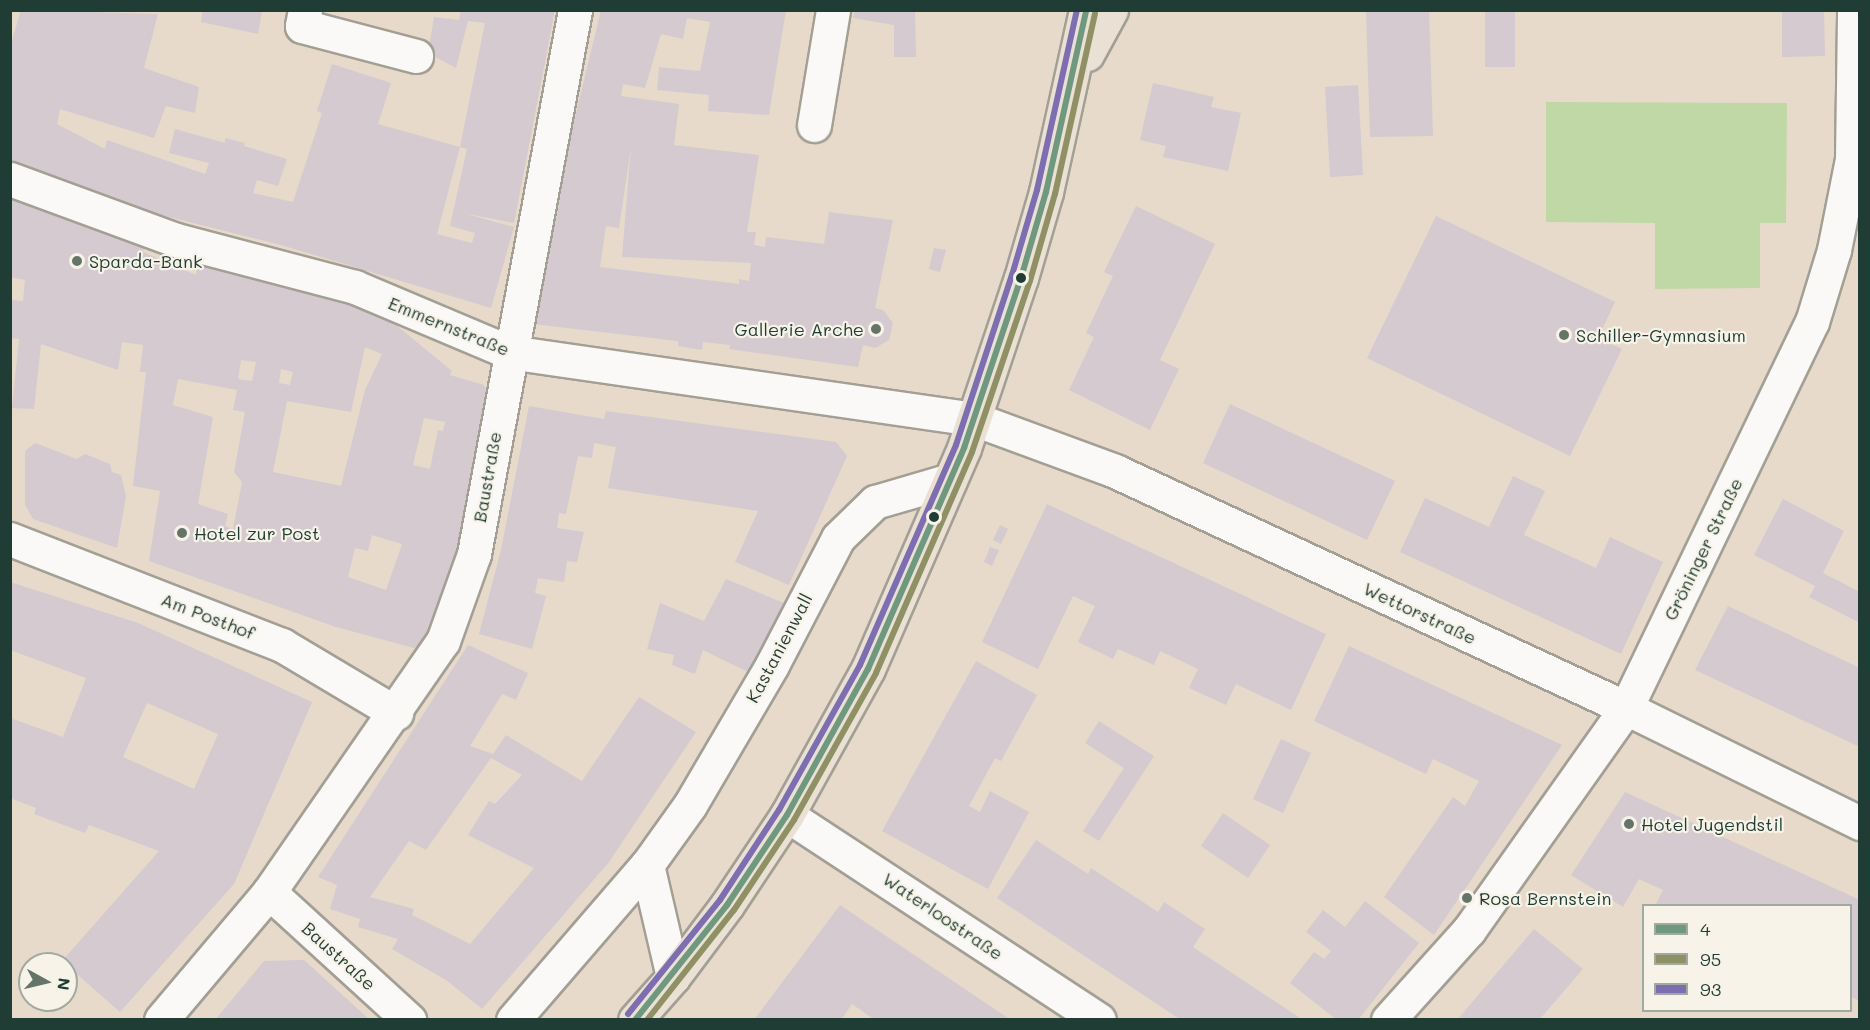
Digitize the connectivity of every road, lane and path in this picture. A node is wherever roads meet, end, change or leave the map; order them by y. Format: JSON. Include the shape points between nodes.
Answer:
{"nodes":[{"id":1,"x":305,"y":10,"type":"edge"},
{"id":2,"x":575,"y":10,"type":"edge"},
{"id":3,"x":833,"y":10,"type":"edge"},
{"id":4,"x":1086,"y":10,"type":"edge"},
{"id":5,"x":1111,"y":10,"type":"edge"},
{"id":6,"x":1854,"y":10,"type":"edge"},
{"id":7,"x":416,"y":56,"type":"dead end"},
{"id":8,"x":1071,"y":82,"type":"junction"},
{"id":9,"x":814,"y":125,"type":"dead end"},
{"id":10,"x":10,"y":178,"type":"edge"},
{"id":11,"x":509,"y":352,"type":"junction"},
{"id":12,"x":974,"y":419,"type":"junction"},
{"id":13,"x":950,"y":480,"type":"junction"},
{"id":14,"x":10,"y":539,"type":"edge"},
{"id":15,"x":1626,"y":708,"type":"junction"},
{"id":16,"x":396,"y":713,"type":"junction"},
{"id":17,"x":787,"y":815,"type":"junction"},
{"id":18,"x":1860,"y":823,"type":"edge"},
{"id":19,"x":647,"y":865,"type":"junction"},
{"id":20,"x":269,"y":892,"type":"junction"},
{"id":21,"x":673,"y":977,"type":"junction"},
{"id":22,"x":162,"y":1020,"type":"edge"},
{"id":23,"x":409,"y":1020,"type":"edge"},
{"id":24,"x":513,"y":1020,"type":"edge"},
{"id":25,"x":635,"y":1020,"type":"edge"},
{"id":26,"x":1099,"y":1020,"type":"edge"},
{"id":27,"x":1388,"y":1020,"type":"edge"}],
"edges":[{"from":1,"to":7,"type":"street","via":[[302,26]]},
{"from":2,"to":11,"type":"street","name":"Baustraße"},
{"from":3,"to":9,"type":"street"},
{"from":4,"to":8,"type":"main road"},
{"from":5,"to":8,"type":"main road"},
{"from":6,"to":15,"type":"street","name":"Gröninger Straße","via":[[1852,159],[1824,291]]},
{"from":8,"to":12,"type":"main road","via":[[1022,278]]},
{"from":10,"to":11,"type":"street","name":"Emmernstraße","via":[[86,210],[176,240],[355,287]]},
{"from":11,"to":12,"type":"street","name":"Emmernstraße"},
{"from":11,"to":16,"type":"street","name":"Baustraße","via":[[474,554],[443,641]]},
{"from":12,"to":13,"type":"main road"},
{"from":12,"to":15,"type":"street","name":"Wettorstraße","via":[[1115,471]]},
{"from":13,"to":17,"type":"main road","via":[[868,669]]},
{"from":13,"to":19,"type":"street","name":"Kastanienwall","via":[[875,502],[838,538],[708,776]]},
{"from":14,"to":16,"type":"street","name":"Am Posthof","via":[[282,645]]},
{"from":15,"to":18,"type":"street","name":"Wettorstraße"},
{"from":15,"to":27,"type":"street","name":"Gröninger Straße","via":[[1469,930]]},
{"from":16,"to":20,"type":"street","name":"Baustraße"},
{"from":17,"to":21,"type":"main road"},
{"from":17,"to":26,"type":"street","name":"Waterloostraße"},
{"from":19,"to":21,"type":"street"},
{"from":19,"to":24,"type":"street","name":"Kastanienwall"},
{"from":20,"to":22,"type":"street","name":"Baustraße"},
{"from":20,"to":23,"type":"street","name":"Baustraße"},
{"from":21,"to":25,"type":"main road"}]}
